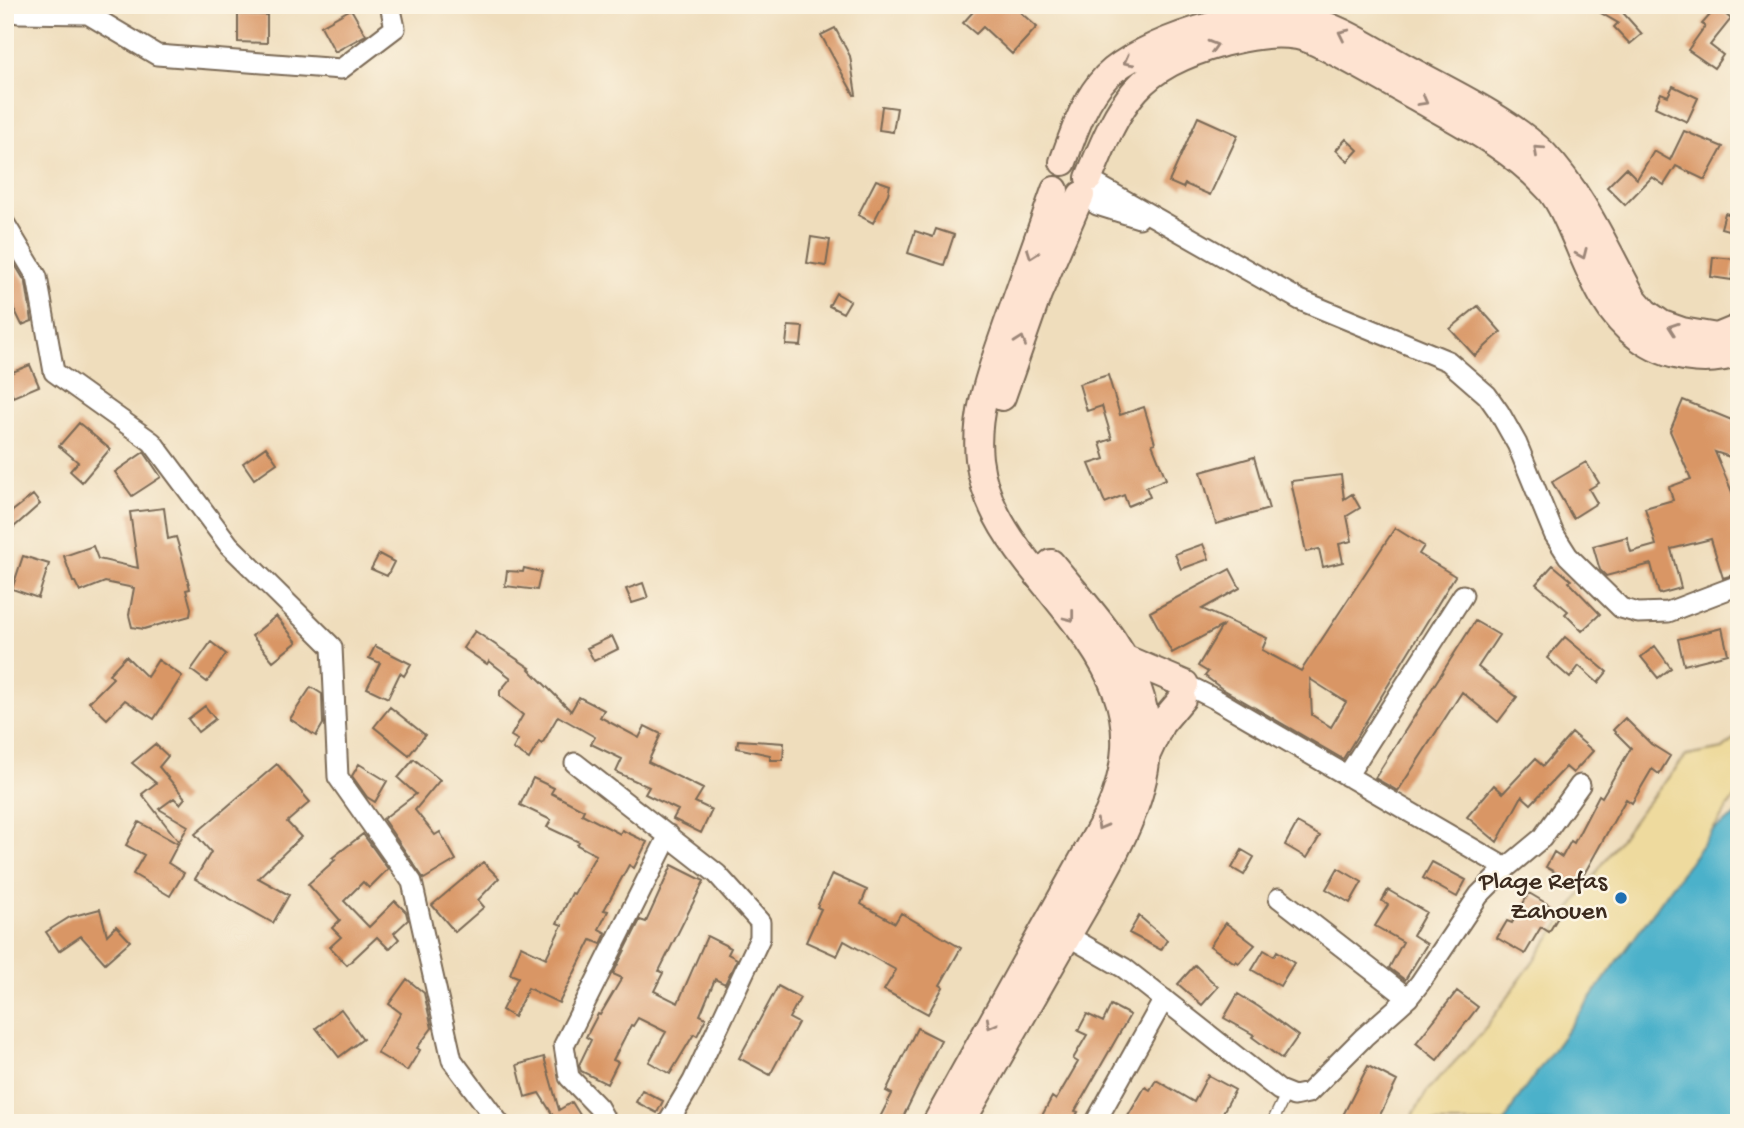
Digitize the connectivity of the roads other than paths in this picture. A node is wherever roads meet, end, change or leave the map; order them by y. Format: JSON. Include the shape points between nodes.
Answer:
{"nodes":[{"id":1,"x":390,"y":5,"type":"edge"},
{"id":2,"x":5,"y":9,"type":"edge"},
{"id":3,"x":1063,"y":162,"type":"junction"},
{"id":4,"x":1086,"y":187,"type":"junction"},
{"id":5,"x":1055,"y":190,"type":"junction"},
{"id":6,"x":5,"y":224,"type":"edge"},
{"id":7,"x":1739,"y":328,"type":"edge"},
{"id":8,"x":1739,"y":353,"type":"edge"},
{"id":9,"x":1739,"y":585,"type":"edge"},
{"id":10,"x":1463,"y":595,"type":"dead end"},
{"id":11,"x":1124,"y":657,"type":"junction"},
{"id":12,"x":1184,"y":691,"type":"junction"},
{"id":13,"x":1129,"y":696,"type":"junction"},
{"id":14,"x":1147,"y":754,"type":"junction"},
{"id":15,"x":575,"y":763,"type":"dead end"},
{"id":16,"x":1347,"y":776,"type":"junction"},
{"id":17,"x":1580,"y":785,"type":"dead end"},
{"id":18,"x":669,"y":835,"type":"junction"},
{"id":19,"x":1506,"y":868,"type":"junction"},
{"id":20,"x":1279,"y":898,"type":"dead end"},
{"id":21,"x":1068,"y":936,"type":"junction"},
{"id":22,"x":1408,"y":998,"type":"junction"},
{"id":23,"x":1164,"y":999,"type":"junction"},
{"id":24,"x":1286,"y":1094,"type":"junction"},
{"id":25,"x":499,"y":1123,"type":"edge"},
{"id":26,"x":607,"y":1123,"type":"edge"},
{"id":27,"x":668,"y":1123,"type":"edge"},
{"id":28,"x":936,"y":1123,"type":"edge"},
{"id":29,"x":961,"y":1123,"type":"edge"},
{"id":30,"x":1095,"y":1123,"type":"edge"},
{"id":31,"x":1272,"y":1123,"type":"edge"}],
"edges":[{"from":1,"to":2,"type":"street","via":[[395,27],[341,69],[157,55],[88,14]]},
{"from":3,"to":4,"type":"main road","via":[[1081,163],[1088,172]]},
{"from":3,"to":5,"type":"main road","via":[[1052,174]]},
{"from":7,"to":3,"type":"main road","one_way":true,"via":[[1717,337],[1700,335],[1662,324],[1645,312],[1573,189],[1542,153],[1461,97],[1368,46],[1301,17],[1269,15],[1204,28],[1120,65],[1089,101]]},
{"from":4,"to":5,"type":"main road","via":[[1069,198]]},
{"from":4,"to":8,"type":"main road","one_way":true,"via":[[1123,106],[1155,72],[1179,57],[1237,40],[1267,34],[1298,36],[1460,122],[1524,164],[1551,192],[1607,304],[1637,337],[1686,358]]},
{"from":4,"to":9,"type":"street","via":[[1097,205],[1189,237],[1300,300],[1448,361],[1487,395],[1499,412],[1568,556],[1620,608],[1668,612]]},
{"from":11,"to":4,"type":"main road","one_way":true,"via":[[1014,515],[996,459],[1000,400],[1038,295]]},
{"from":5,"to":13,"type":"main road","one_way":true,"via":[[983,399],[979,461],[989,501],[1003,528]]},
{"from":6,"to":25,"type":"street","via":[[37,277],[54,372],[152,442],[229,545],[332,647],[338,777],[412,882],[452,1060]]},
{"from":10,"to":16,"type":"street"},
{"from":11,"to":12,"type":"main road"},
{"from":11,"to":13,"type":"main road"},
{"from":12,"to":13,"type":"street"},
{"from":12,"to":14,"type":"main road"},
{"from":12,"to":16,"type":"street","via":[[1217,700]]},
{"from":13,"to":14,"type":"main road"},
{"from":13,"to":28,"type":"main road","one_way":true,"via":[[1124,758],[1112,805]]},
{"from":14,"to":21,"type":"main road","via":[[1129,820]]},
{"from":15,"to":18,"type":"street"},
{"from":16,"to":19,"type":"street"},
{"from":17,"to":19,"type":"street","via":[[1542,838]]},
{"from":18,"to":26,"type":"street","via":[[564,1045],[569,1077]]},
{"from":18,"to":27,"type":"street","via":[[717,874],[760,922],[760,939],[694,1081]]},
{"from":19,"to":22,"type":"street","via":[[1479,895]]},
{"from":20,"to":22,"type":"street"},
{"from":21,"to":23,"type":"street","via":[[1124,968]]},
{"from":21,"to":29,"type":"main road"},
{"from":22,"to":24,"type":"street","via":[[1314,1088],[1301,1095]]},
{"from":23,"to":24,"type":"street"},
{"from":23,"to":30,"type":"street"},
{"from":24,"to":31,"type":"lane"}]}
